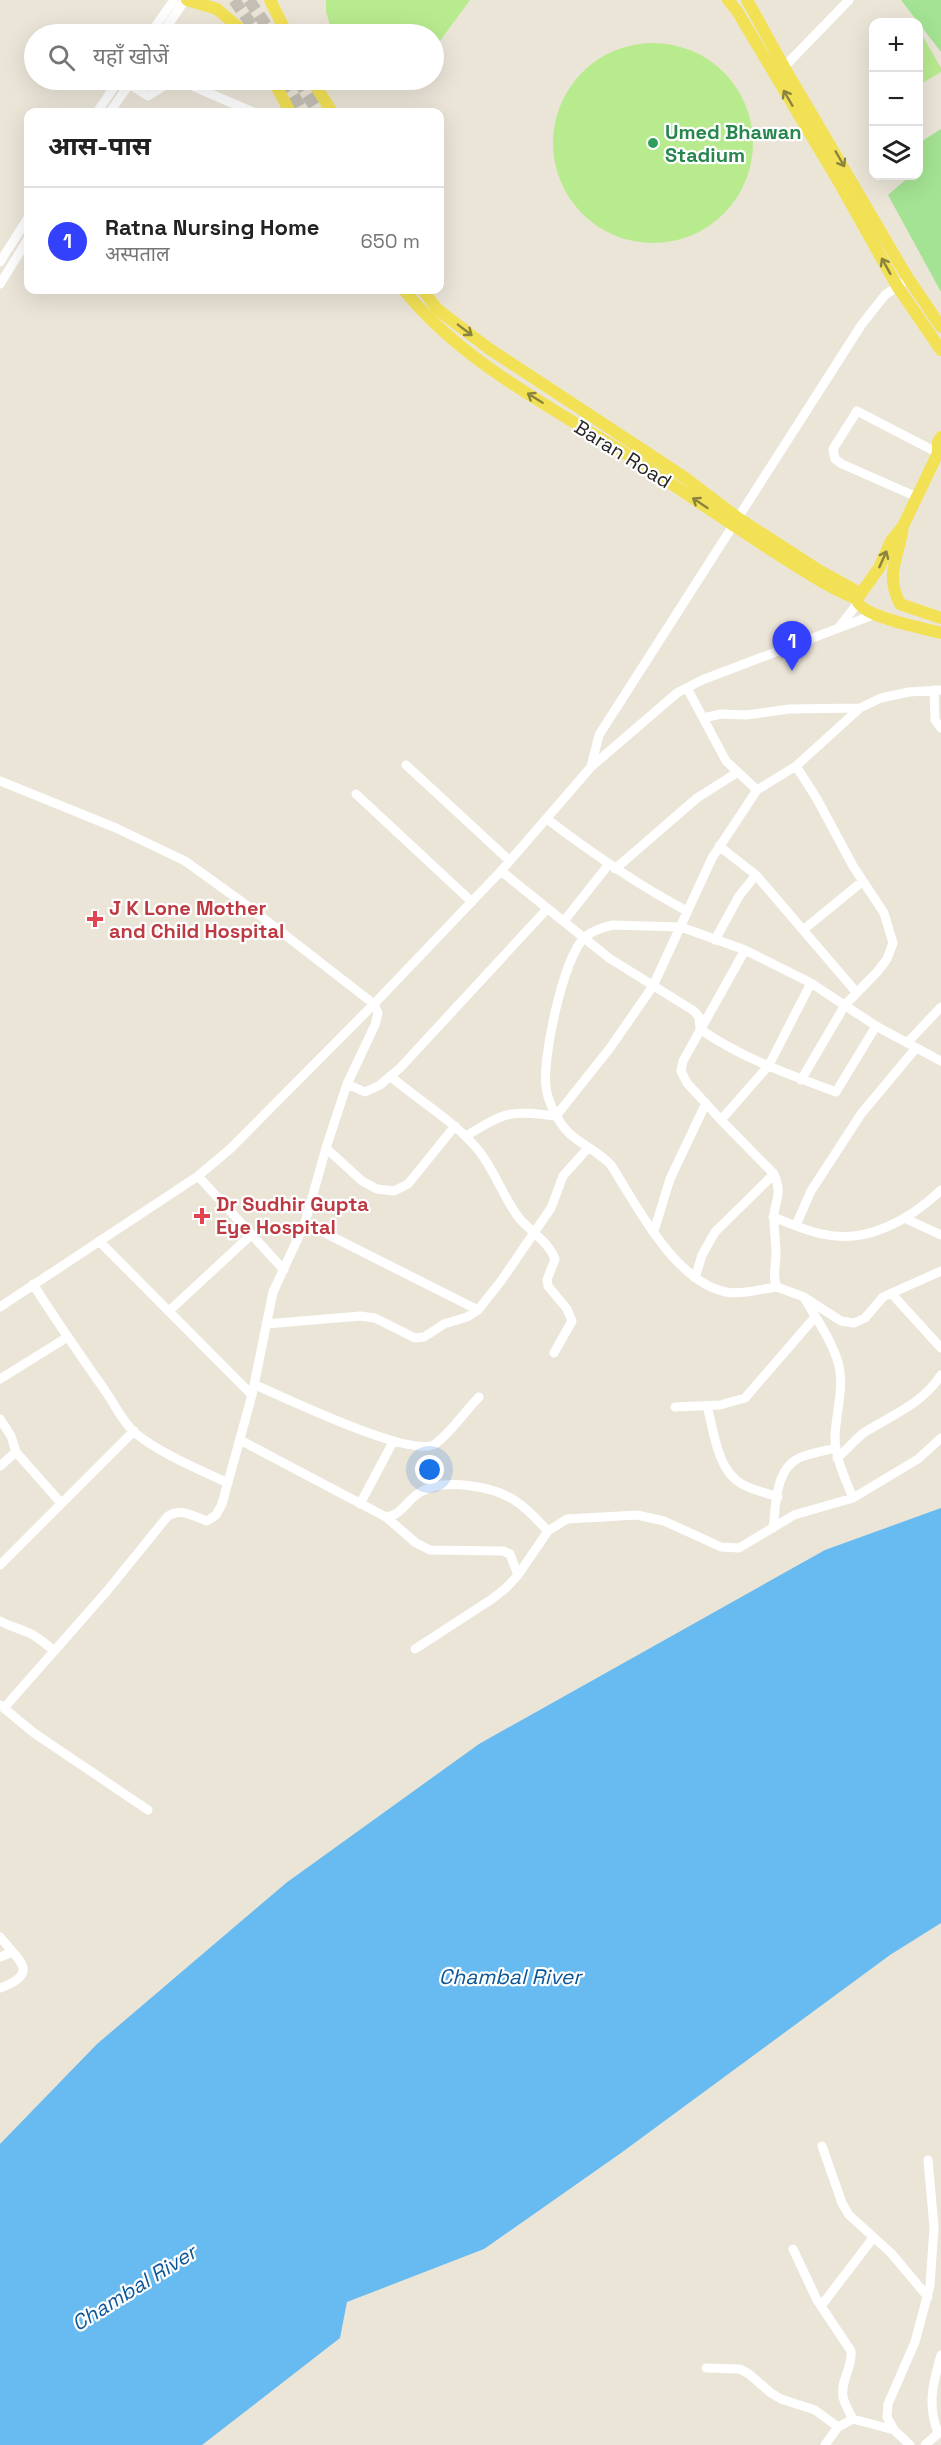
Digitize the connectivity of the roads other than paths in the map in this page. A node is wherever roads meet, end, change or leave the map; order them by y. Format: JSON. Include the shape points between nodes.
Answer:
{"nodes":[{"id":1,"x":174,"y":0,"type":"edge"},
{"id":2,"x":186,"y":0,"type":"edge"},
{"id":3,"x":270,"y":0,"type":"edge"},
{"id":4,"x":728,"y":0,"type":"edge"},
{"id":5,"x":747,"y":0,"type":"edge"},
{"id":6,"x":849,"y":0,"type":"edge"},
{"id":7,"x":157,"y":24,"type":"edge"},
{"id":8,"x":169,"y":24,"type":"edge"},
{"id":9,"x":235,"y":24,"type":"edge"},
{"id":10,"x":282,"y":24,"type":"edge"},
{"id":11,"x":783,"y":67,"type":"junction"},
{"id":12,"x":112,"y":90,"type":"edge"},
{"id":13,"x":125,"y":90,"type":"edge"},
{"id":14,"x":141,"y":90,"type":"edge"},
{"id":15,"x":157,"y":90,"type":"edge"},
{"id":16,"x":202,"y":90,"type":"edge"},
{"id":17,"x":278,"y":90,"type":"edge"},
{"id":18,"x":318,"y":90,"type":"edge"},
{"id":19,"x":100,"y":108,"type":"edge"},
{"id":20,"x":113,"y":108,"type":"edge"},
{"id":21,"x":244,"y":108,"type":"edge"},
{"id":22,"x":288,"y":108,"type":"edge"},
{"id":23,"x":330,"y":108,"type":"edge"},
{"id":24,"x":24,"y":224,"type":"edge"},
{"id":25,"x":24,"y":245,"type":"edge"},
{"id":26,"x":0,"y":262,"type":"edge"},
{"id":27,"x":909,"y":279,"type":"junction"},
{"id":28,"x":0,"y":284,"type":"edge"},
{"id":29,"x":897,"y":286,"type":"junction"},
{"id":30,"x":412,"y":294,"type":"edge"},
{"id":31,"x":426,"y":294,"type":"edge"},
{"id":32,"x":941,"y":327,"type":"edge"},
{"id":33,"x":941,"y":350,"type":"edge"},
{"id":34,"x":941,"y":436,"type":"edge"},
{"id":35,"x":939,"y":452,"type":"edge"},
{"id":36,"x":917,"y":497,"type":"junction"},
{"id":37,"x":736,"y":521,"type":"junction"},
{"id":38,"x":903,"y":526,"type":"junction"},
{"id":39,"x":858,"y":599,"type":"junction"},
{"id":40,"x":873,"y":615,"type":"junction"},
{"id":41,"x":941,"y":618,"type":"edge"},
{"id":42,"x":840,"y":626,"type":"junction"},
{"id":43,"x":941,"y":633,"type":"edge"},
{"id":44,"x":687,"y":688,"type":"junction"},
{"id":45,"x":937,"y":690,"type":"edge"},
{"id":46,"x":860,"y":708,"type":"junction"},
{"id":47,"x":703,"y":718,"type":"junction"},
{"id":48,"x":941,"y":728,"type":"edge"},
{"id":49,"x":406,"y":765,"type":"dead end"},
{"id":50,"x":796,"y":766,"type":"junction"},
{"id":51,"x":591,"y":767,"type":"junction"},
{"id":52,"x":738,"y":772,"type":"junction"},
{"id":53,"x":0,"y":781,"type":"edge"},
{"id":54,"x":757,"y":790,"type":"junction"},
{"id":55,"x":356,"y":794,"type":"dead end"},
{"id":56,"x":548,"y":819,"type":"junction"},
{"id":57,"x":719,"y":846,"type":"junction"},
{"id":58,"x":510,"y":861,"type":"junction"},
{"id":59,"x":612,"y":867,"type":"junction"},
{"id":60,"x":501,"y":871,"type":"junction"},
{"id":61,"x":756,"y":875,"type":"junction"},
{"id":62,"x":863,"y":881,"type":"junction"},
{"id":63,"x":472,"y":902,"type":"junction"},
{"id":64,"x":546,"y":909,"type":"junction"},
{"id":65,"x":687,"y":911,"type":"junction"},
{"id":66,"x":564,"y":921,"type":"junction"},
{"id":67,"x":681,"y":927,"type":"junction"},
{"id":68,"x":803,"y":930,"type":"junction"},
{"id":69,"x":584,"y":938,"type":"junction"},
{"id":70,"x":715,"y":940,"type":"junction"},
{"id":71,"x":745,"y":950,"type":"junction"},
{"id":72,"x":812,"y":983,"type":"junction"},
{"id":73,"x":653,"y":986,"type":"junction"},
{"id":74,"x":857,"y":993,"type":"junction"},
{"id":75,"x":374,"y":1004,"type":"junction"},
{"id":76,"x":845,"y":1005,"type":"junction"},
{"id":77,"x":941,"y":1007,"type":"edge"},
{"id":78,"x":876,"y":1026,"type":"junction"},
{"id":79,"x":700,"y":1029,"type":"junction"},
{"id":80,"x":912,"y":1045,"type":"junction"},
{"id":81,"x":941,"y":1061,"type":"edge"},
{"id":82,"x":769,"y":1065,"type":"junction"},
{"id":83,"x":390,"y":1076,"type":"junction"},
{"id":84,"x":801,"y":1080,"type":"junction"},
{"id":85,"x":347,"y":1084,"type":"junction"},
{"id":86,"x":706,"y":1102,"type":"junction"},
{"id":87,"x":556,"y":1116,"type":"junction"},
{"id":88,"x":721,"y":1120,"type":"junction"},
{"id":89,"x":455,"y":1126,"type":"junction"},
{"id":90,"x":466,"y":1136,"type":"junction"},
{"id":91,"x":326,"y":1148,"type":"junction"},
{"id":92,"x":588,"y":1148,"type":"junction"},
{"id":93,"x":774,"y":1174,"type":"junction"},
{"id":94,"x":198,"y":1176,"type":"junction"},
{"id":95,"x":941,"y":1190,"type":"edge"},
{"id":96,"x":773,"y":1217,"type":"junction"},
{"id":97,"x":904,"y":1218,"type":"junction"},
{"id":98,"x":305,"y":1224,"type":"junction"},
{"id":99,"x":796,"y":1225,"type":"junction"},
{"id":100,"x":654,"y":1231,"type":"junction"},
{"id":101,"x":532,"y":1233,"type":"junction"},
{"id":102,"x":251,"y":1235,"type":"junction"},
{"id":103,"x":941,"y":1235,"type":"edge"},
{"id":104,"x":99,"y":1241,"type":"junction"},
{"id":105,"x":284,"y":1270,"type":"junction"},
{"id":106,"x":941,"y":1271,"type":"edge"},
{"id":107,"x":695,"y":1278,"type":"junction"},
{"id":108,"x":33,"y":1284,"type":"junction"},
{"id":109,"x":777,"y":1287,"type":"junction"},
{"id":110,"x":891,"y":1293,"type":"junction"},
{"id":111,"x":804,"y":1297,"type":"junction"},
{"id":112,"x":0,"y":1306,"type":"edge"},
{"id":113,"x":478,"y":1310,"type":"junction"},
{"id":114,"x":169,"y":1311,"type":"junction"},
{"id":115,"x":815,"y":1317,"type":"junction"},
{"id":116,"x":266,"y":1324,"type":"junction"},
{"id":117,"x":66,"y":1338,"type":"junction"},
{"id":118,"x":941,"y":1348,"type":"edge"},
{"id":119,"x":554,"y":1353,"type":"dead end"},
{"id":120,"x":941,"y":1375,"type":"edge"},
{"id":121,"x":0,"y":1379,"type":"edge"},
{"id":122,"x":255,"y":1385,"type":"junction"},
{"id":123,"x":252,"y":1395,"type":"junction"},
{"id":124,"x":479,"y":1397,"type":"dead end"},
{"id":125,"x":707,"y":1406,"type":"junction"},
{"id":126,"x":675,"y":1407,"type":"dead end"},
{"id":127,"x":0,"y":1419,"type":"edge"},
{"id":128,"x":134,"y":1431,"type":"junction"},
{"id":129,"x":941,"y":1438,"type":"edge"},
{"id":130,"x":240,"y":1440,"type":"junction"},
{"id":131,"x":393,"y":1442,"type":"junction"},
{"id":132,"x":16,"y":1452,"type":"junction"},
{"id":133,"x":837,"y":1453,"type":"junction"},
{"id":134,"x":0,"y":1466,"type":"edge"},
{"id":135,"x":228,"y":1483,"type":"junction"},
{"id":136,"x":778,"y":1497,"type":"junction"},
{"id":137,"x":853,"y":1498,"type":"junction"},
{"id":138,"x":61,"y":1503,"type":"junction"},
{"id":139,"x":360,"y":1504,"type":"junction"},
{"id":140,"x":386,"y":1517,"type":"junction"},
{"id":141,"x":773,"y":1528,"type":"junction"},
{"id":142,"x":548,"y":1531,"type":"junction"},
{"id":143,"x":0,"y":1565,"type":"edge"},
{"id":144,"x":518,"y":1575,"type":"junction"},
{"id":145,"x":0,"y":1621,"type":"edge"},
{"id":146,"x":415,"y":1648,"type":"dead end"},
{"id":147,"x":54,"y":1651,"type":"junction"},
{"id":148,"x":2,"y":1707,"type":"edge"},
{"id":149,"x":148,"y":1810,"type":"dead end"},
{"id":150,"x":0,"y":1937,"type":"edge"},
{"id":151,"x":12,"y":1952,"type":"junction"},
{"id":152,"x":0,"y":1957,"type":"edge"},
{"id":153,"x":0,"y":1988,"type":"edge"},
{"id":154,"x":822,"y":2146,"type":"dead end"},
{"id":155,"x":928,"y":2160,"type":"dead end"},
{"id":156,"x":873,"y":2238,"type":"junction"},
{"id":157,"x":793,"y":2249,"type":"dead end"},
{"id":158,"x":941,"y":2281,"type":"edge"},
{"id":159,"x":930,"y":2286,"type":"junction"},
{"id":160,"x":928,"y":2297,"type":"junction"},
{"id":161,"x":821,"y":2306,"type":"junction"},
{"id":162,"x":941,"y":2355,"type":"edge"},
{"id":163,"x":706,"y":2368,"type":"dead end"},
{"id":164,"x":853,"y":2420,"type":"junction"},
{"id":165,"x":838,"y":2427,"type":"junction"},
{"id":166,"x":894,"y":2430,"type":"junction"},
{"id":167,"x":940,"y":2432,"type":"edge"},
{"id":168,"x":827,"y":2444,"type":"edge"},
{"id":169,"x":910,"y":2445,"type":"edge"},
{"id":170,"x":925,"y":2445,"type":"edge"}],
"edges":[{"from":1,"to":7,"type":"street"},
{"from":2,"to":8,"type":"street"},
{"from":2,"to":9,"type":"main road","via":[[218,9]]},
{"from":3,"to":10,"type":"main road"},
{"from":29,"to":4,"type":"main road","one_way":true},
{"from":5,"to":11,"type":"main road"},
{"from":6,"to":11,"type":"street"},
{"from":11,"to":27,"type":"main road","one_way":true},
{"from":12,"to":19,"type":"street"},
{"from":13,"to":20,"type":"street"},
{"from":14,"to":15,"type":"street","via":[[148,96]]},
{"from":16,"to":21,"type":"street"},
{"from":17,"to":22,"type":"main road"},
{"from":18,"to":23,"type":"main road"},
{"from":24,"to":26,"type":"street"},
{"from":25,"to":28,"type":"street"},
{"from":27,"to":29,"type":"street"},
{"from":27,"to":32,"type":"main road"},
{"from":29,"to":33,"type":"main road"},
{"from":29,"to":37,"type":"street","via":[[862,324]]},
{"from":37,"to":30,"type":"main road","name":"Baran Road","one_way":true,"via":[[503,378],[420,310]]},
{"from":31,"to":37,"type":"main road","name":"Baran Road","one_way":true,"via":[[437,309],[488,348],[684,477]]},
{"from":34,"to":35,"type":"main road"},
{"from":35,"to":36,"type":"main road"},
{"from":35,"to":36,"type":"street","via":[[856,411],[833,449],[834,459],[842,464]]},
{"from":36,"to":38,"type":"main road"},
{"from":37,"to":39,"type":"main road","name":"Baran Road","via":[[817,579]]},
{"from":37,"to":51,"type":"street","via":[[599,735]]},
{"from":39,"to":38,"type":"main road","one_way":true},
{"from":38,"to":41,"type":"main road","via":[[891,575],[894,591],[900,604]]},
{"from":39,"to":40,"type":"main road","name":"Baran Road"},
{"from":39,"to":42,"type":"street"},
{"from":40,"to":42,"type":"street"},
{"from":40,"to":43,"type":"main road","name":"Baran Road"},
{"from":42,"to":44,"type":"street"},
{"from":44,"to":47,"type":"street"},
{"from":44,"to":51,"type":"street"},
{"from":45,"to":46,"type":"street","via":[[881,698]]},
{"from":45,"to":48,"type":"street","via":[[935,720]]},
{"from":46,"to":47,"type":"street"},
{"from":46,"to":50,"type":"street"},
{"from":47,"to":52,"type":"street","via":[[726,761]]},
{"from":49,"to":58,"type":"street"},
{"from":50,"to":54,"type":"street"},
{"from":50,"to":62,"type":"street"},
{"from":51,"to":56,"type":"street"},
{"from":52,"to":54,"type":"street"},
{"from":52,"to":59,"type":"street","via":[[697,798]]},
{"from":53,"to":75,"type":"street","via":[[116,828],[184,861]]},
{"from":54,"to":57,"type":"street"},
{"from":55,"to":63,"type":"street"},
{"from":56,"to":58,"type":"street"},
{"from":56,"to":59,"type":"street"},
{"from":57,"to":61,"type":"street"},
{"from":57,"to":65,"type":"street"},
{"from":58,"to":60,"type":"street"},
{"from":59,"to":65,"type":"street"},
{"from":59,"to":66,"type":"street"},
{"from":60,"to":63,"type":"street"},
{"from":60,"to":64,"type":"street"},
{"from":61,"to":68,"type":"street"},
{"from":61,"to":70,"type":"street"},
{"from":62,"to":68,"type":"street"},
{"from":62,"to":74,"type":"street","via":[[884,913],[893,943],[887,959]]},
{"from":63,"to":75,"type":"street"},
{"from":64,"to":66,"type":"street"},
{"from":64,"to":83,"type":"street"},
{"from":65,"to":67,"type":"street"},
{"from":66,"to":69,"type":"street"},
{"from":67,"to":69,"type":"street","via":[[613,925]]},
{"from":67,"to":70,"type":"street"},
{"from":67,"to":73,"type":"street"},
{"from":68,"to":74,"type":"street"},
{"from":69,"to":73,"type":"street"},
{"from":69,"to":87,"type":"street","via":[[572,959],[556,1008],[545,1074]]},
{"from":70,"to":71,"type":"street"},
{"from":71,"to":72,"type":"street"},
{"from":71,"to":79,"type":"street"},
{"from":72,"to":76,"type":"street"},
{"from":72,"to":82,"type":"street"},
{"from":73,"to":79,"type":"street","via":[[694,1011]]},
{"from":73,"to":87,"type":"street"},
{"from":74,"to":76,"type":"street"},
{"from":75,"to":85,"type":"street","via":[[378,1013],[375,1025]]},
{"from":75,"to":94,"type":"street","via":[[268,1113]]},
{"from":76,"to":78,"type":"street"},
{"from":76,"to":84,"type":"street"},
{"from":77,"to":80,"type":"street"},
{"from":78,"to":80,"type":"street"},
{"from":78,"to":84,"type":"street","via":[[836,1092]]},
{"from":79,"to":82,"type":"street"},
{"from":79,"to":86,"type":"street","via":[[681,1071]]},
{"from":80,"to":81,"type":"street"},
{"from":80,"to":99,"type":"street","via":[[811,1191]]},
{"from":82,"to":84,"type":"street"},
{"from":82,"to":88,"type":"street"},
{"from":83,"to":85,"type":"street","via":[[365,1092]]},
{"from":83,"to":89,"type":"street"},
{"from":85,"to":91,"type":"street"},
{"from":86,"to":88,"type":"street"},
{"from":86,"to":100,"type":"street","via":[[670,1179]]},
{"from":87,"to":90,"type":"street","via":[[510,1113]]},
{"from":87,"to":92,"type":"street","via":[[572,1138]]},
{"from":88,"to":93,"type":"street"},
{"from":89,"to":90,"type":"street"},
{"from":89,"to":91,"type":"street","via":[[408,1184],[394,1191],[377,1189],[362,1181]]},
{"from":90,"to":101,"type":"street"},
{"from":91,"to":98,"type":"street"},
{"from":92,"to":100,"type":"street","via":[[611,1165]]},
{"from":92,"to":101,"type":"street","via":[[563,1176],[551,1208]]},
{"from":93,"to":96,"type":"street","via":[[780,1192]]},
{"from":93,"to":107,"type":"street","via":[[715,1232]]},
{"from":94,"to":102,"type":"street"},
{"from":94,"to":104,"type":"street"},
{"from":95,"to":97,"type":"street"},
{"from":96,"to":99,"type":"street"},
{"from":96,"to":109,"type":"street"},
{"from":97,"to":99,"type":"street","via":[[861,1235],[822,1234]]},
{"from":97,"to":103,"type":"street"},
{"from":98,"to":105,"type":"street"},
{"from":98,"to":113,"type":"street"},
{"from":100,"to":107,"type":"street"},
{"from":101,"to":113,"type":"street"},
{"from":101,"to":119,"type":"street","via":[[551,1249],[555,1259],[548,1286],[572,1321]]},
{"from":102,"to":105,"type":"street"},
{"from":102,"to":114,"type":"street"},
{"from":104,"to":108,"type":"street"},
{"from":104,"to":114,"type":"street"},
{"from":105,"to":116,"type":"street","via":[[273,1292]]},
{"from":106,"to":110,"type":"street"},
{"from":107,"to":109,"type":"street","via":[[727,1292]]},
{"from":108,"to":112,"type":"street"},
{"from":108,"to":117,"type":"street"},
{"from":109,"to":111,"type":"street"},
{"from":110,"to":111,"type":"street","via":[[865,1318],[854,1323],[841,1321]]},
{"from":110,"to":118,"type":"street"},
{"from":111,"to":115,"type":"street"},
{"from":113,"to":116,"type":"street","via":[[415,1338],[375,1318],[360,1316]]},
{"from":114,"to":123,"type":"street"},
{"from":115,"to":125,"type":"street","via":[[745,1398]]},
{"from":115,"to":133,"type":"street","via":[[839,1366]]},
{"from":116,"to":122,"type":"street"},
{"from":117,"to":121,"type":"street"},
{"from":117,"to":128,"type":"street"},
{"from":120,"to":133,"type":"street","via":[[912,1406]]},
{"from":122,"to":123,"type":"street"},
{"from":122,"to":131,"type":"street"},
{"from":123,"to":130,"type":"street"},
{"from":124,"to":131,"type":"street","via":[[434,1444],[423,1448]]},
{"from":125,"to":126,"type":"street"},
{"from":125,"to":136,"type":"street","via":[[729,1473],[746,1486]]},
{"from":127,"to":132,"type":"street"},
{"from":128,"to":135,"type":"street","via":[[170,1456]]},
{"from":128,"to":138,"type":"street"},
{"from":129,"to":137,"type":"street","via":[[918,1459]]},
{"from":130,"to":135,"type":"street"},
{"from":130,"to":139,"type":"street"},
{"from":131,"to":139,"type":"street"},
{"from":132,"to":134,"type":"street"},
{"from":132,"to":138,"type":"street"},
{"from":133,"to":136,"type":"street","via":[[799,1458],[790,1463],[781,1478]]},
{"from":133,"to":137,"type":"street"},
{"from":135,"to":147,"type":"street","via":[[216,1515],[207,1521],[183,1512],[167,1516]]},
{"from":136,"to":141,"type":"street"},
{"from":137,"to":141,"type":"street","via":[[794,1515]]},
{"from":138,"to":143,"type":"street"},
{"from":139,"to":140,"type":"street"},
{"from":140,"to":142,"type":"street","via":[[395,1516],[419,1492],[437,1486],[469,1485],[516,1501]]},
{"from":140,"to":144,"type":"street","via":[[430,1550],[510,1554]]},
{"from":141,"to":142,"type":"street","via":[[739,1548],[721,1547],[664,1521],[637,1515],[567,1519]]},
{"from":142,"to":144,"type":"street"},
{"from":144,"to":146,"type":"street","via":[[492,1599]]},
{"from":145,"to":147,"type":"street","via":[[40,1639]]},
{"from":147,"to":148,"type":"street"},
{"from":148,"to":149,"type":"street"},
{"from":150,"to":151,"type":"street"},
{"from":151,"to":152,"type":"street"},
{"from":151,"to":153,"type":"street","via":[[24,1972],[22,1978]]},
{"from":154,"to":156,"type":"street","via":[[842,2203]]},
{"from":155,"to":159,"type":"street","via":[[934,2227]]},
{"from":156,"to":160,"type":"street"},
{"from":156,"to":161,"type":"street"},
{"from":157,"to":161,"type":"street"},
{"from":158,"to":159,"type":"street"},
{"from":159,"to":160,"type":"street"},
{"from":160,"to":166,"type":"street","via":[[915,2342],[888,2404],[887,2417]]},
{"from":161,"to":164,"type":"street","via":[[851,2351],[843,2396]]},
{"from":162,"to":167,"type":"street","via":[[930,2396],[933,2419]]},
{"from":163,"to":165,"type":"street","via":[[740,2369],[781,2399],[815,2410]]},
{"from":164,"to":165,"type":"street"},
{"from":164,"to":166,"type":"street"},
{"from":165,"to":168,"type":"street"},
{"from":166,"to":169,"type":"street"},
{"from":167,"to":170,"type":"street"}]}
